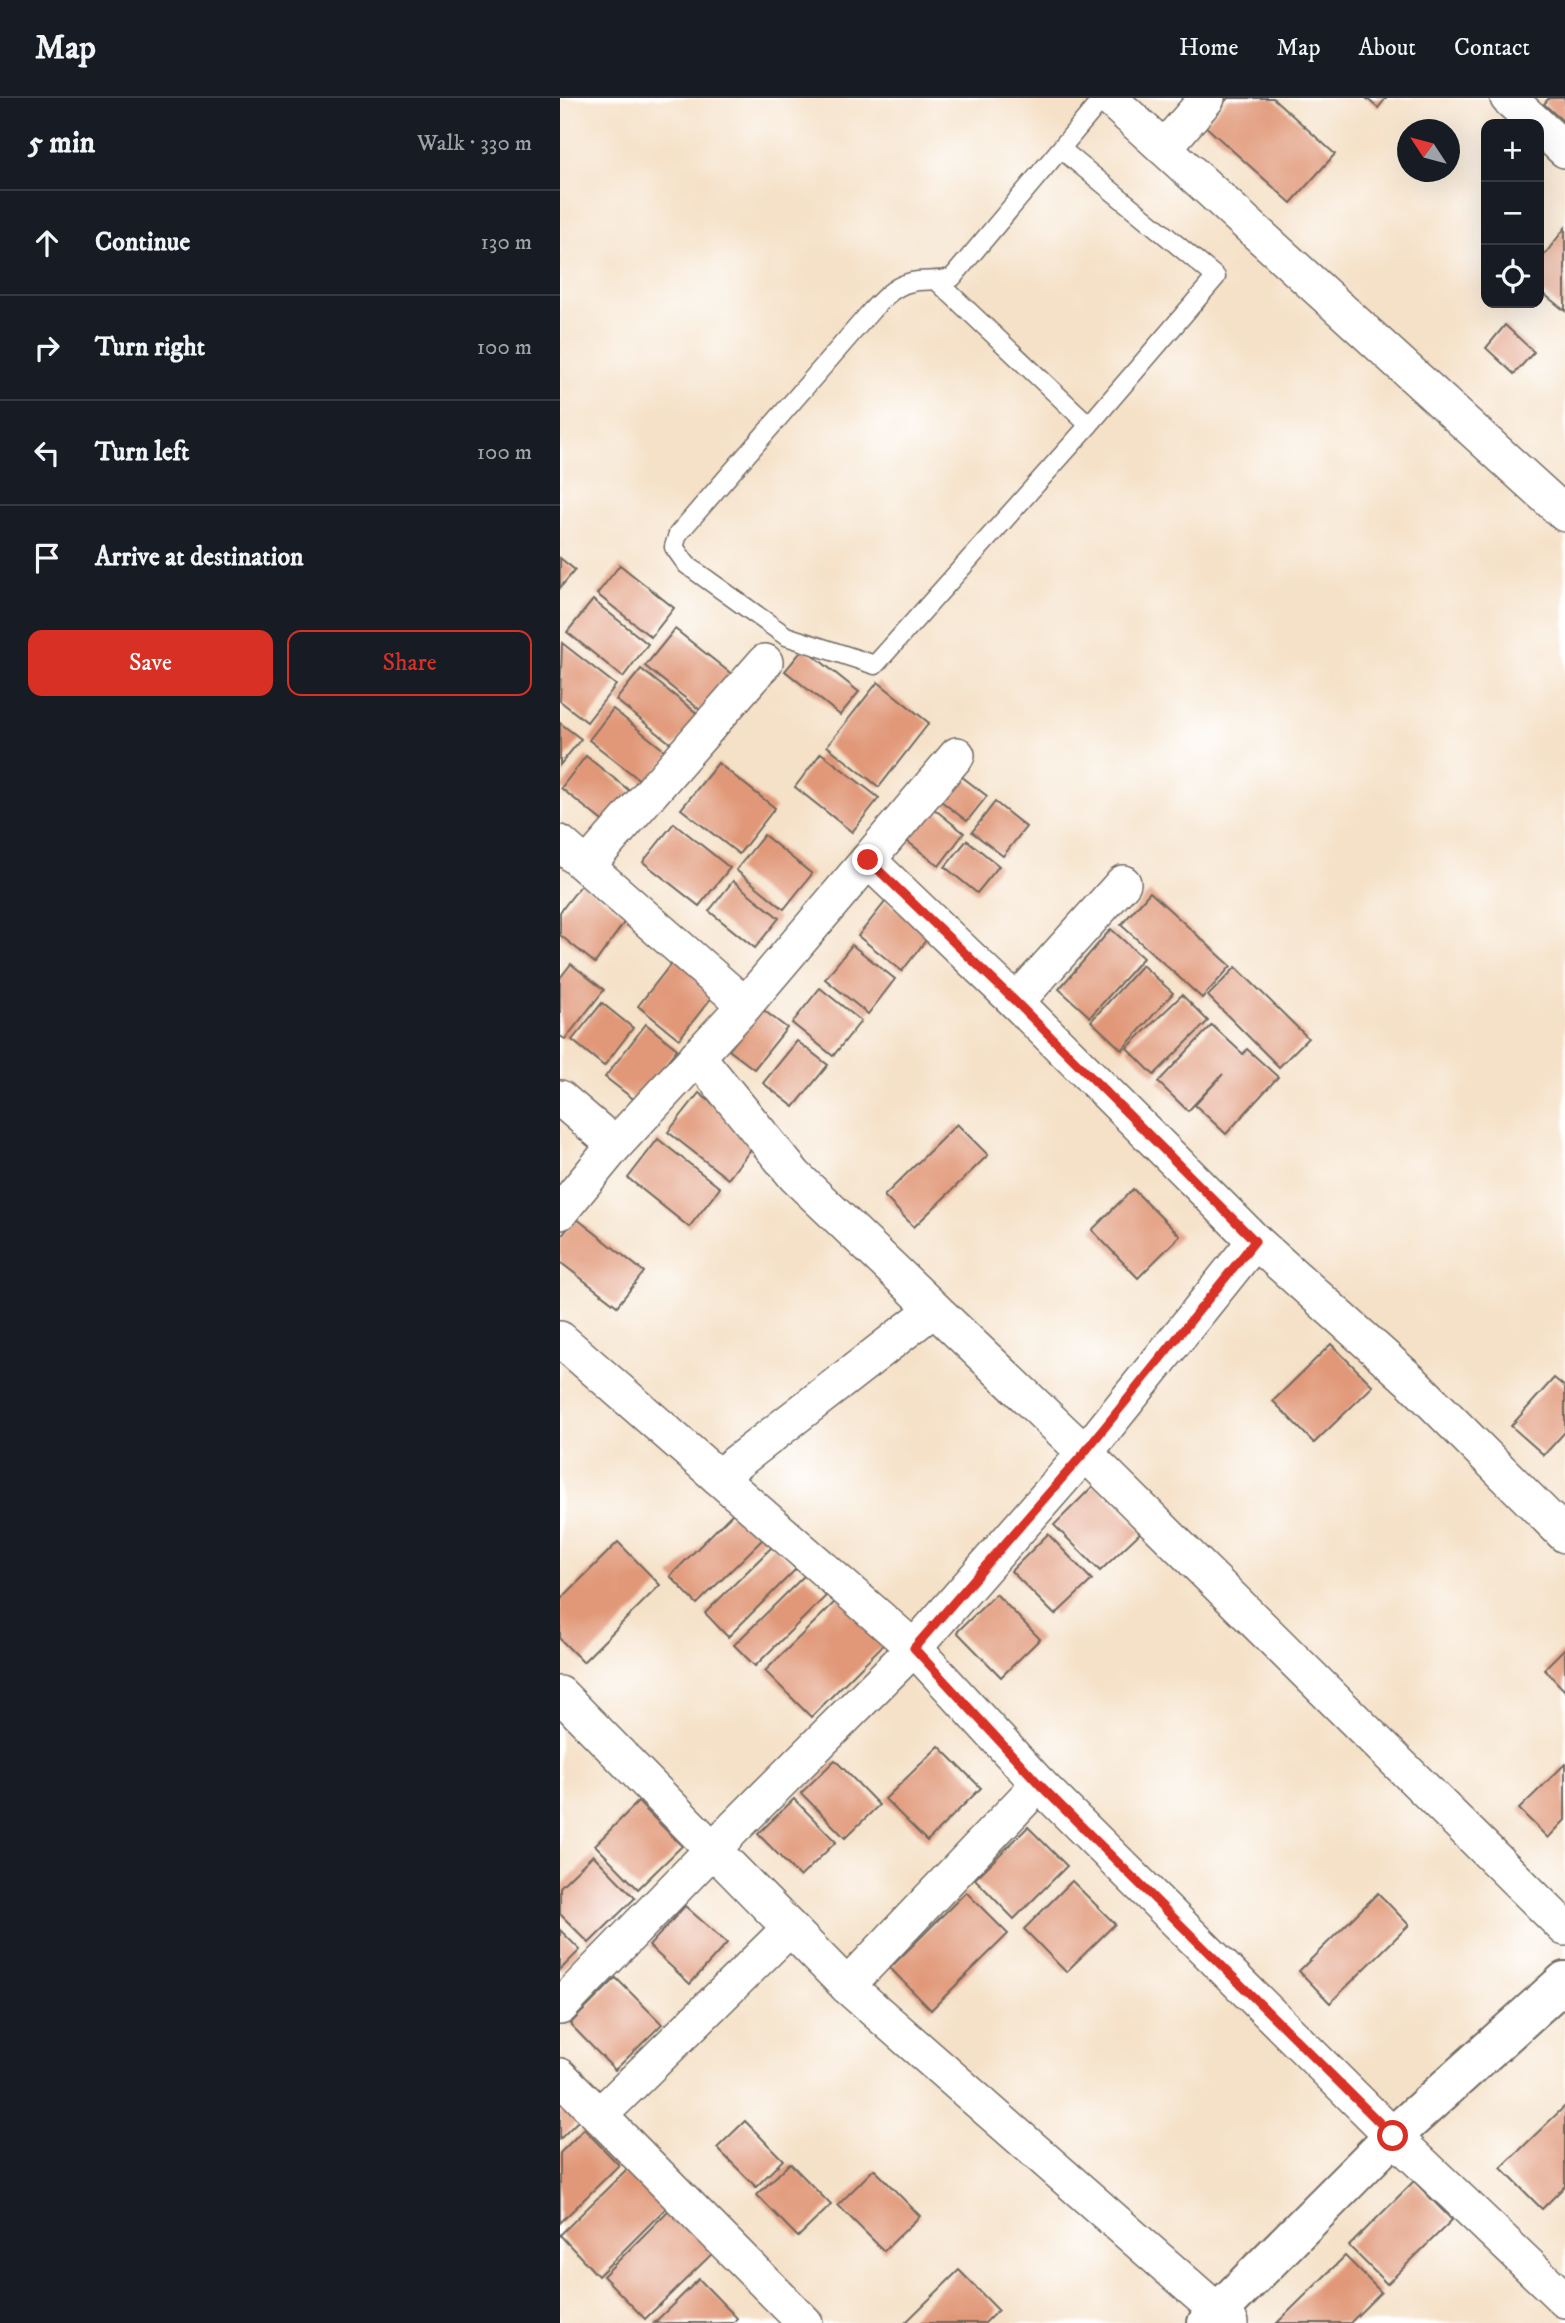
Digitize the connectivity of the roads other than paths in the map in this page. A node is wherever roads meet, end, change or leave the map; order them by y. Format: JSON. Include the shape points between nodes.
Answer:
{"nodes":[{"id":1,"x":1103,"y":98,"type":"edge"},
{"id":2,"x":1109,"y":98,"type":"edge"},
{"id":3,"x":1207,"y":98,"type":"edge"},
{"id":4,"x":1508,"y":98,"type":"edge"},
{"id":5,"x":1531,"y":119,"type":"edge"},
{"id":6,"x":1544,"y":131,"type":"edge"},
{"id":7,"x":1164,"y":148,"type":"junction"},
{"id":8,"x":1061,"y":149,"type":"junction"},
{"id":9,"x":1565,"y":150,"type":"edge"},
{"id":10,"x":938,"y":282,"type":"junction"},
{"id":11,"x":1089,"y":425,"type":"junction"},
{"id":12,"x":1565,"y":514,"type":"edge"},
{"id":13,"x":775,"y":649,"type":"junction"},
{"id":14,"x":957,"y":755,"type":"dead end"},
{"id":15,"x":560,"y":844,"type":"edge"},
{"id":16,"x":868,"y":860,"type":"junction"},
{"id":17,"x":587,"y":866,"type":"junction"},
{"id":18,"x":1123,"y":883,"type":"dead end"},
{"id":19,"x":1016,"y":1002,"type":"junction"},
{"id":20,"x":745,"y":1006,"type":"junction"},
{"id":21,"x":697,"y":1056,"type":"junction"},
{"id":22,"x":560,"y":1098,"type":"edge"},
{"id":23,"x":615,"y":1146,"type":"junction"},
{"id":24,"x":560,"y":1212,"type":"edge"},
{"id":25,"x":1255,"y":1241,"type":"junction"},
{"id":26,"x":934,"y":1309,"type":"junction"},
{"id":27,"x":560,"y":1339,"type":"edge"},
{"id":28,"x":1084,"y":1453,"type":"junction"},
{"id":29,"x":718,"y":1477,"type":"junction"},
{"id":30,"x":1565,"y":1535,"type":"edge"},
{"id":31,"x":914,"y":1648,"type":"junction"},
{"id":32,"x":560,"y":1695,"type":"edge"},
{"id":33,"x":1039,"y":1784,"type":"junction"},
{"id":34,"x":712,"y":1850,"type":"junction"},
{"id":35,"x":790,"y":1928,"type":"junction"},
{"id":36,"x":1565,"y":1928,"type":"edge"},
{"id":37,"x":1565,"y":1981,"type":"edge"},
{"id":38,"x":847,"y":1986,"type":"junction"},
{"id":39,"x":560,"y":2007,"type":"edge"},
{"id":40,"x":560,"y":2076,"type":"edge"},
{"id":41,"x":600,"y":2115,"type":"junction"},
{"id":42,"x":1393,"y":2136,"type":"junction"},
{"id":43,"x":1565,"y":2300,"type":"edge"},
{"id":44,"x":1219,"y":2319,"type":"edge"},
{"id":45,"x":805,"y":2323,"type":"edge"}],
"edges":[{"from":1,"to":8,"type":"lane"},
{"from":2,"to":7,"type":"street"},
{"from":3,"to":7,"type":"street"},
{"from":4,"to":5,"type":"street"},
{"from":6,"to":9,"type":"street"},
{"from":7,"to":12,"type":"street"},
{"from":8,"to":10,"type":"lane","via":[[952,278]]},
{"from":8,"to":11,"type":"lane","via":[[1216,277]]},
{"from":10,"to":11,"type":"lane"},
{"from":10,"to":13,"type":"lane","via":[[908,283],[887,294],[678,534],[674,547],[687,565]]},
{"from":11,"to":13,"type":"lane","via":[[875,665]]},
{"from":13,"to":17,"type":"street"},
{"from":14,"to":16,"type":"street"},
{"from":15,"to":17,"type":"street"},
{"from":16,"to":19,"type":"street"},
{"from":16,"to":20,"type":"street"},
{"from":17,"to":20,"type":"street"},
{"from":18,"to":19,"type":"street"},
{"from":19,"to":25,"type":"street"},
{"from":20,"to":21,"type":"street"},
{"from":21,"to":23,"type":"street"},
{"from":21,"to":26,"type":"street","via":[[795,1175]]},
{"from":22,"to":23,"type":"street"},
{"from":23,"to":24,"type":"street"},
{"from":25,"to":28,"type":"street"},
{"from":25,"to":30,"type":"street","via":[[1411,1381]]},
{"from":26,"to":28,"type":"street"},
{"from":26,"to":29,"type":"street"},
{"from":27,"to":29,"type":"street"},
{"from":28,"to":31,"type":"street"},
{"from":28,"to":36,"type":"street"},
{"from":29,"to":31,"type":"street"},
{"from":31,"to":33,"type":"street"},
{"from":31,"to":34,"type":"street"},
{"from":32,"to":34,"type":"street"},
{"from":33,"to":38,"type":"street"},
{"from":33,"to":42,"type":"street"},
{"from":34,"to":35,"type":"street"},
{"from":34,"to":39,"type":"street"},
{"from":35,"to":38,"type":"street"},
{"from":35,"to":41,"type":"street"},
{"from":37,"to":42,"type":"street"},
{"from":38,"to":44,"type":"street"},
{"from":40,"to":41,"type":"street"},
{"from":41,"to":45,"type":"street"},
{"from":42,"to":43,"type":"street"},
{"from":42,"to":44,"type":"street"}]}
